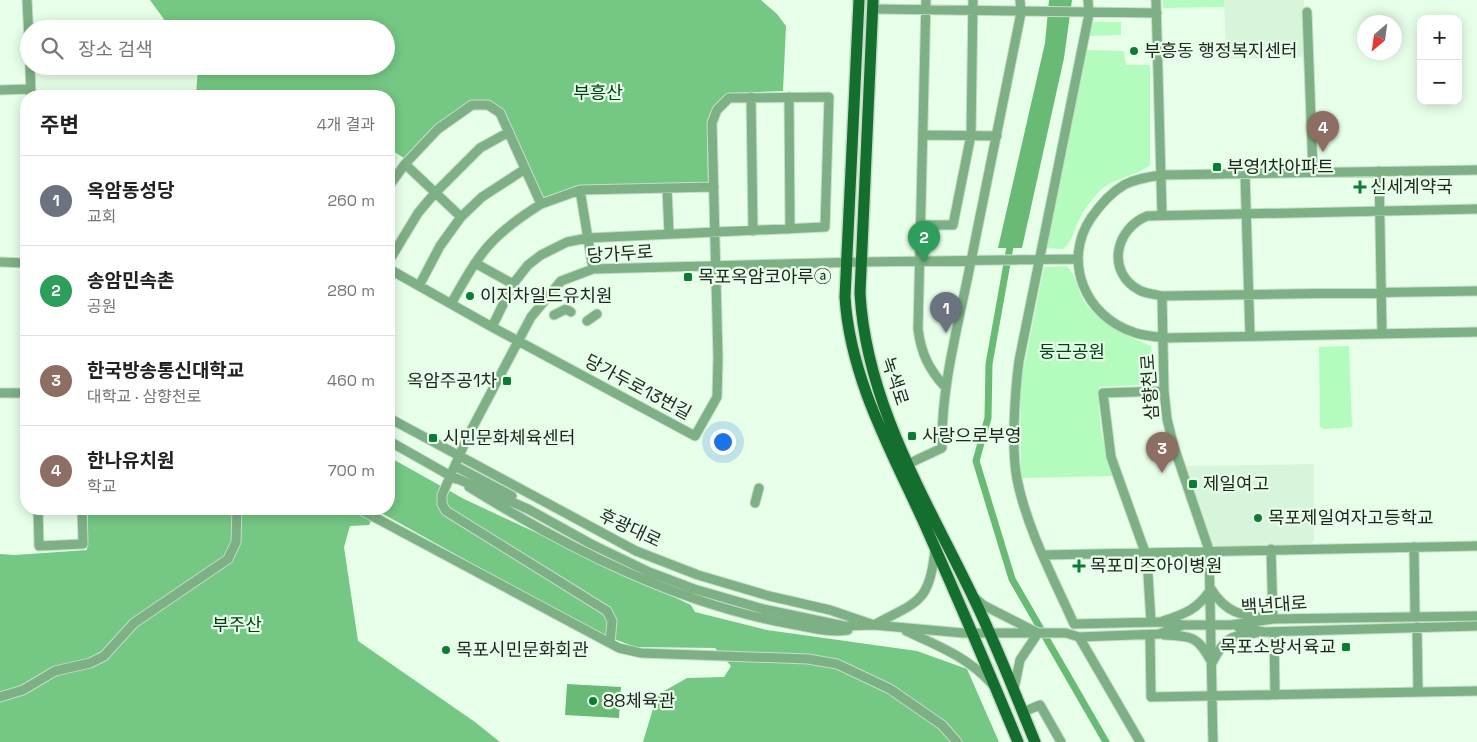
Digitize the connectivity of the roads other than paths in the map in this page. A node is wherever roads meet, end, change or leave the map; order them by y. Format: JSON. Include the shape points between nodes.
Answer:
{"nodes":[{"id":1,"x":27,"y":0,"type":"edge"},
{"id":2,"x":859,"y":0,"type":"edge"},
{"id":3,"x":926,"y":0,"type":"edge"},
{"id":4,"x":973,"y":0,"type":"edge"},
{"id":5,"x":1020,"y":0,"type":"edge"},
{"id":6,"x":1088,"y":0,"type":"edge"},
{"id":7,"x":1156,"y":0,"type":"edge"},
{"id":8,"x":873,"y":4,"type":"edge"},
{"id":9,"x":926,"y":11,"type":"junction"},
{"id":10,"x":973,"y":12,"type":"junction"},
{"id":11,"x":1023,"y":12,"type":"junction"},
{"id":12,"x":1307,"y":12,"type":"dead end"},
{"id":13,"x":1157,"y":13,"type":"junction"},
{"id":14,"x":1087,"y":14,"type":"junction"},
{"id":15,"x":28,"y":20,"type":"edge"},
{"id":16,"x":30,"y":75,"type":"edge"},
{"id":17,"x":0,"y":90,"type":"edge"},
{"id":18,"x":31,"y":90,"type":"edge"},
{"id":19,"x":20,"y":92,"type":"edge"},
{"id":20,"x":752,"y":97,"type":"junction"},
{"id":21,"x":789,"y":97,"type":"junction"},
{"id":22,"x":509,"y":132,"type":"junction"},
{"id":23,"x":923,"y":135,"type":"junction"},
{"id":24,"x":970,"y":135,"type":"junction"},
{"id":25,"x":997,"y":136,"type":"junction"},
{"id":26,"x":405,"y":164,"type":"junction"},
{"id":27,"x":525,"y":169,"type":"junction"},
{"id":28,"x":1477,"y":170,"type":"edge"},
{"id":29,"x":1378,"y":171,"type":"junction"},
{"id":30,"x":1313,"y":172,"type":"junction"},
{"id":31,"x":1245,"y":174,"type":"junction"},
{"id":32,"x":1161,"y":175,"type":"junction"},
{"id":33,"x":395,"y":178,"type":"edge"},
{"id":34,"x":714,"y":187,"type":"junction"},
{"id":35,"x":667,"y":188,"type":"junction"},
{"id":36,"x":580,"y":190,"type":"junction"},
{"id":37,"x":434,"y":194,"type":"junction"},
{"id":38,"x":541,"y":204,"type":"junction"},
{"id":39,"x":1477,"y":209,"type":"edge"},
{"id":40,"x":1380,"y":211,"type":"junction"},
{"id":41,"x":1246,"y":213,"type":"junction"},
{"id":42,"x":1162,"y":215,"type":"junction"},
{"id":43,"x":461,"y":217,"type":"junction"},
{"id":44,"x":921,"y":225,"type":"junction"},
{"id":45,"x":790,"y":229,"type":"junction"},
{"id":46,"x":753,"y":231,"type":"junction"},
{"id":47,"x":715,"y":233,"type":"junction"},
{"id":48,"x":669,"y":234,"type":"junction"},
{"id":49,"x":588,"y":238,"type":"junction"},
{"id":50,"x":395,"y":251,"type":"edge"},
{"id":51,"x":1076,"y":259,"type":"junction"},
{"id":52,"x":1038,"y":260,"type":"junction"},
{"id":53,"x":920,"y":261,"type":"junction"},
{"id":54,"x":974,"y":261,"type":"junction"},
{"id":55,"x":0,"y":262,"type":"edge"},
{"id":56,"x":475,"y":262,"type":"junction"},
{"id":57,"x":847,"y":262,"type":"junction"},
{"id":58,"x":862,"y":262,"type":"junction"},
{"id":59,"x":20,"y":263,"type":"edge"},
{"id":60,"x":716,"y":266,"type":"junction"},
{"id":61,"x":594,"y":269,"type":"junction"},
{"id":62,"x":395,"y":272,"type":"edge"},
{"id":63,"x":513,"y":284,"type":"junction"},
{"id":64,"x":419,"y":286,"type":"junction"},
{"id":65,"x":1477,"y":291,"type":"edge"},
{"id":66,"x":1381,"y":292,"type":"junction"},
{"id":67,"x":1248,"y":294,"type":"junction"},
{"id":68,"x":1162,"y":296,"type":"junction"},
{"id":69,"x":451,"y":304,"type":"junction"},
{"id":70,"x":572,"y":312,"type":"dead end"},
{"id":71,"x":597,"y":314,"type":"dead end"},
{"id":72,"x":554,"y":315,"type":"dead end"},
{"id":73,"x":587,"y":321,"type":"dead end"},
{"id":74,"x":492,"y":327,"type":"junction"},
{"id":75,"x":1477,"y":332,"type":"edge"},
{"id":76,"x":1382,"y":334,"type":"junction"},
{"id":77,"x":1250,"y":336,"type":"junction"},
{"id":78,"x":1164,"y":338,"type":"junction"},
{"id":79,"x":517,"y":341,"type":"junction"},
{"id":80,"x":946,"y":388,"type":"junction"},
{"id":81,"x":1164,"y":391,"type":"junction"},
{"id":82,"x":20,"y":392,"type":"edge"},
{"id":83,"x":0,"y":393,"type":"edge"},
{"id":84,"x":395,"y":422,"type":"edge"},
{"id":85,"x":395,"y":444,"type":"edge"},
{"id":86,"x":457,"y":461,"type":"junction"},
{"id":87,"x":908,"y":464,"type":"junction"},
{"id":88,"x":451,"y":476,"type":"junction"},
{"id":89,"x":759,"y":488,"type":"dead end"},
{"id":90,"x":755,"y":503,"type":"dead end"},
{"id":91,"x":38,"y":515,"type":"edge"},
{"id":92,"x":82,"y":515,"type":"edge"},
{"id":93,"x":237,"y":515,"type":"edge"},
{"id":94,"x":370,"y":515,"type":"edge"},
{"id":95,"x":1477,"y":546,"type":"edge"},
{"id":96,"x":1414,"y":547,"type":"junction"},
{"id":97,"x":935,"y":549,"type":"junction"},
{"id":98,"x":1271,"y":549,"type":"junction"},
{"id":99,"x":1209,"y":550,"type":"junction"},
{"id":100,"x":1144,"y":552,"type":"junction"},
{"id":101,"x":1043,"y":555,"type":"junction"},
{"id":102,"x":1211,"y":589,"type":"junction"},
{"id":103,"x":973,"y":596,"type":"junction"},
{"id":104,"x":1477,"y":616,"type":"edge"},
{"id":105,"x":1416,"y":617,"type":"junction"},
{"id":106,"x":1273,"y":619,"type":"junction"},
{"id":107,"x":1155,"y":622,"type":"junction"},
{"id":108,"x":1074,"y":624,"type":"junction"},
{"id":109,"x":874,"y":625,"type":"junction"},
{"id":110,"x":1184,"y":625,"type":"junction"},
{"id":111,"x":1211,"y":625,"type":"junction"},
{"id":112,"x":1231,"y":625,"type":"junction"},
{"id":113,"x":1477,"y":626,"type":"edge"},
{"id":114,"x":1417,"y":627,"type":"junction"},
{"id":115,"x":899,"y":628,"type":"junction"},
{"id":116,"x":972,"y":632,"type":"junction"},
{"id":117,"x":1269,"y":632,"type":"junction"},
{"id":118,"x":1038,"y":633,"type":"junction"},
{"id":119,"x":1066,"y":633,"type":"junction"},
{"id":120,"x":996,"y":634,"type":"junction"},
{"id":121,"x":1155,"y":634,"type":"junction"},
{"id":122,"x":1079,"y":637,"type":"junction"},
{"id":123,"x":610,"y":643,"type":"junction"},
{"id":124,"x":1212,"y":663,"type":"junction"},
{"id":125,"x":1014,"y":689,"type":"junction"},
{"id":126,"x":997,"y":690,"type":"junction"},
{"id":127,"x":1418,"y":691,"type":"junction"},
{"id":128,"x":1477,"y":691,"type":"edge"},
{"id":129,"x":1275,"y":695,"type":"junction"},
{"id":130,"x":1212,"y":696,"type":"junction"},
{"id":131,"x":0,"y":697,"type":"edge"},
{"id":132,"x":1022,"y":712,"type":"junction"},
{"id":133,"x":957,"y":742,"type":"edge"},
{"id":134,"x":1018,"y":742,"type":"edge"},
{"id":135,"x":1035,"y":742,"type":"edge"},
{"id":136,"x":1061,"y":742,"type":"edge"},
{"id":137,"x":1140,"y":742,"type":"edge"},
{"id":138,"x":1213,"y":742,"type":"edge"}],
"edges":[{"from":1,"to":15,"type":"street"},
{"from":2,"to":57,"type":"main road","name":"녹색로"},
{"from":3,"to":9,"type":"street"},
{"from":4,"to":10,"type":"street"},
{"from":5,"to":11,"type":"street"},
{"from":6,"to":14,"type":"street"},
{"from":7,"to":13,"type":"street"},
{"from":8,"to":9,"type":"street"},
{"from":8,"to":58,"type":"main road","name":"녹색로"},
{"from":9,"to":10,"type":"street"},
{"from":9,"to":23,"type":"street"},
{"from":10,"to":11,"type":"street"},
{"from":10,"to":24,"type":"street"},
{"from":11,"to":14,"type":"street"},
{"from":11,"to":25,"type":"street"},
{"from":12,"to":30,"type":"street"},
{"from":13,"to":14,"type":"street"},
{"from":13,"to":32,"type":"street"},
{"from":14,"to":52,"type":"street"},
{"from":16,"to":18,"type":"street"},
{"from":17,"to":19,"type":"street"},
{"from":20,"to":21,"type":"street"},
{"from":20,"to":34,"type":"street","via":[[729,98],[717,110],[712,123]]},
{"from":20,"to":46,"type":"street"},
{"from":21,"to":45,"type":"street"},
{"from":21,"to":45,"type":"street","via":[[829,97],[825,227]]},
{"from":22,"to":26,"type":"street","via":[[500,113],[488,105],[472,105],[438,129]]},
{"from":22,"to":27,"type":"street"},
{"from":22,"to":37,"type":"street","via":[[480,148]]},
{"from":23,"to":24,"type":"street"},
{"from":23,"to":44,"type":"street"},
{"from":24,"to":25,"type":"street"},
{"from":24,"to":44,"type":"street","via":[[953,225]]},
{"from":25,"to":54,"type":"street"},
{"from":26,"to":33,"type":"street"},
{"from":26,"to":37,"type":"street"},
{"from":27,"to":38,"type":"street"},
{"from":27,"to":43,"type":"street","via":[[482,197]]},
{"from":28,"to":29,"type":"street","name":"삼향천로"},
{"from":29,"to":30,"type":"street","name":"삼향천로"},
{"from":29,"to":40,"type":"street"},
{"from":30,"to":31,"type":"street","name":"삼향천로"},
{"from":31,"to":32,"type":"street","name":"삼향천로"},
{"from":31,"to":41,"type":"street"},
{"from":32,"to":42,"type":"street"},
{"from":32,"to":51,"type":"street","name":"삼향천로","via":[[1124,185],[1103,201],[1086,226]]},
{"from":34,"to":35,"type":"street"},
{"from":34,"to":47,"type":"street"},
{"from":35,"to":36,"type":"street"},
{"from":35,"to":48,"type":"street"},
{"from":36,"to":38,"type":"street"},
{"from":36,"to":49,"type":"street"},
{"from":37,"to":43,"type":"street"},
{"from":37,"to":50,"type":"street"},
{"from":38,"to":56,"type":"street","via":[[502,231]]},
{"from":39,"to":40,"type":"street"},
{"from":40,"to":41,"type":"street"},
{"from":40,"to":66,"type":"street"},
{"from":41,"to":42,"type":"street"},
{"from":41,"to":67,"type":"street"},
{"from":42,"to":68,"type":"street","via":[[1147,216],[1130,226],[1117,254],[1121,272],[1130,283],[1141,291]]},
{"from":43,"to":64,"type":"street","via":[[440,246]]},
{"from":44,"to":53,"type":"street"},
{"from":45,"to":46,"type":"street"},
{"from":46,"to":47,"type":"street"},
{"from":47,"to":48,"type":"street"},
{"from":47,"to":60,"type":"street"},
{"from":48,"to":49,"type":"street"},
{"from":49,"to":61,"type":"street"},
{"from":49,"to":63,"type":"street","via":[[567,242],[542,255]]},
{"from":51,"to":52,"type":"street","name":"당가두로"},
{"from":51,"to":78,"type":"street","name":"삼향천로","via":[[1084,290],[1106,317],[1132,332]]},
{"from":52,"to":54,"type":"street","name":"당가두로"},
{"from":52,"to":101,"type":"street","via":[[1018,370],[1016,438],[1020,493]]},
{"from":53,"to":54,"type":"street","name":"당가두로"},
{"from":53,"to":58,"type":"street","name":"당가두로"},
{"from":53,"to":80,"type":"street","via":[[918,329],[921,348],[929,368]]},
{"from":54,"to":80,"type":"street"},
{"from":55,"to":59,"type":"street"},
{"from":56,"to":63,"type":"street"},
{"from":56,"to":69,"type":"street"},
{"from":57,"to":58,"type":"street","name":"당가두로"},
{"from":57,"to":60,"type":"street","name":"당가두로"},
{"from":57,"to":97,"type":"main road","name":"녹색로","via":[[847,328],[859,375]]},
{"from":58,"to":87,"type":"main road","name":"녹색로","via":[[862,325],[872,372]]},
{"from":60,"to":61,"type":"street","name":"당가두로"},
{"from":60,"to":79,"type":"street","name":"당가두로13번길","via":[[716,397],[695,436]]},
{"from":61,"to":79,"type":"street","name":"당가두로","via":[[561,281],[531,317]]},
{"from":62,"to":64,"type":"street"},
{"from":63,"to":74,"type":"street"},
{"from":64,"to":69,"type":"street"},
{"from":65,"to":66,"type":"street"},
{"from":66,"to":67,"type":"street"},
{"from":66,"to":76,"type":"street"},
{"from":67,"to":68,"type":"street"},
{"from":67,"to":77,"type":"street"},
{"from":68,"to":78,"type":"street"},
{"from":69,"to":74,"type":"street"},
{"from":70,"to":72,"type":"street","via":[[566,308]]},
{"from":71,"to":73,"type":"street"},
{"from":74,"to":79,"type":"street"},
{"from":75,"to":76,"type":"street"},
{"from":76,"to":77,"type":"street"},
{"from":77,"to":78,"type":"street"},
{"from":78,"to":81,"type":"street","name":"삼향천로"},
{"from":79,"to":86,"type":"street","name":"당가두로"},
{"from":80,"to":87,"type":"street","via":[[942,448]]},
{"from":81,"to":99,"type":"street","name":"삼향천로","via":[[1174,447]]},
{"from":81,"to":100,"type":"street","via":[[1103,393],[1111,457]]},
{"from":82,"to":83,"type":"street"},
{"from":84,"to":86,"type":"street","name":"후광대로"},
{"from":85,"to":88,"type":"street","name":"후광대로"},
{"from":86,"to":88,"type":"street","name":"당가두로"},
{"from":86,"to":109,"type":"street","name":"후광대로","via":[[588,536],[703,587],[764,605]]},
{"from":87,"to":103,"type":"main road","name":"녹색로"},
{"from":88,"to":109,"type":"street","name":"후광대로","via":[[528,509],[641,568],[694,589],[763,609],[844,626]]},
{"from":88,"to":123,"type":"street","name":"당가두로","via":[[442,495],[446,511],[607,611],[612,622]]},
{"from":89,"to":90,"type":"street"},
{"from":91,"to":92,"type":"street","via":[[39,546],[82,544]]},
{"from":93,"to":131,"type":"street","via":[[236,542],[228,559],[134,623],[104,656],[90,663],[55,671],[22,690]]},
{"from":94,"to":123,"type":"street"},
{"from":95,"to":96,"type":"street"},
{"from":96,"to":98,"type":"street"},
{"from":96,"to":105,"type":"street"},
{"from":97,"to":109,"type":"street","via":[[927,589],[915,603]]},
{"from":97,"to":116,"type":"main road","name":"녹색로"},
{"from":98,"to":99,"type":"street"},
{"from":98,"to":106,"type":"street"},
{"from":99,"to":100,"type":"street"},
{"from":99,"to":102,"type":"street","name":"삼향천로"},
{"from":100,"to":101,"type":"street"},
{"from":100,"to":107,"type":"street"},
{"from":101,"to":108,"type":"street"},
{"from":102,"to":106,"type":"street","via":[[1223,605],[1234,612]]},
{"from":102,"to":107,"type":"street","via":[[1194,609]]},
{"from":102,"to":111,"type":"street","name":"삼향천로"},
{"from":103,"to":118,"type":"street","via":[[995,612]]},
{"from":103,"to":120,"type":"main road","name":"녹색로"},
{"from":104,"to":105,"type":"street","name":"백년대로"},
{"from":105,"to":106,"type":"street","name":"백년대로"},
{"from":106,"to":112,"type":"street","name":"백년대로"},
{"from":107,"to":108,"type":"street"},
{"from":107,"to":110,"type":"street"},
{"from":108,"to":119,"type":"street"},
{"from":109,"to":115,"type":"street","name":"후광대로"},
{"from":110,"to":111,"type":"street"},
{"from":110,"to":121,"type":"street"},
{"from":111,"to":112,"type":"street"},
{"from":111,"to":124,"type":"street","name":"삼향천로"},
{"from":112,"to":117,"type":"street","name":"백년대로"},
{"from":113,"to":114,"type":"street","name":"백년대로"},
{"from":114,"to":117,"type":"street","name":"백년대로"},
{"from":114,"to":127,"type":"street"},
{"from":115,"to":116,"type":"street","name":"후광대로"},
{"from":115,"to":126,"type":"street","via":[[979,669]]},
{"from":116,"to":120,"type":"street","name":"후광대로"},
{"from":116,"to":126,"type":"main road","name":"녹색로"},
{"from":117,"to":124,"type":"street","via":[[1233,636],[1223,643]]},
{"from":117,"to":129,"type":"street"},
{"from":118,"to":119,"type":"street","name":"후광대로"},
{"from":118,"to":120,"type":"street","name":"후광대로"},
{"from":118,"to":125,"type":"street","via":[[1023,653]]},
{"from":119,"to":122,"type":"street","name":"후광대로"},
{"from":120,"to":125,"type":"main road","name":"녹색로"},
{"from":121,"to":122,"type":"street"},
{"from":121,"to":124,"type":"street","via":[[1183,635],[1197,640]]},
{"from":121,"to":130,"type":"street","via":[[1151,697]]},
{"from":122,"to":137,"type":"street"},
{"from":123,"to":133,"type":"street","via":[[642,653],[808,659],[837,664],[890,689],[942,725]]},
{"from":124,"to":130,"type":"street","name":"삼향천로"},
{"from":125,"to":132,"type":"main road","name":"녹색로"},
{"from":126,"to":134,"type":"main road","name":"녹색로"},
{"from":127,"to":128,"type":"street"},
{"from":127,"to":129,"type":"street"},
{"from":129,"to":130,"type":"street"},
{"from":130,"to":138,"type":"street","name":"삼향천로"},
{"from":132,"to":135,"type":"main road","name":"녹색로"},
{"from":132,"to":136,"type":"street","via":[[1040,705]]}]}
